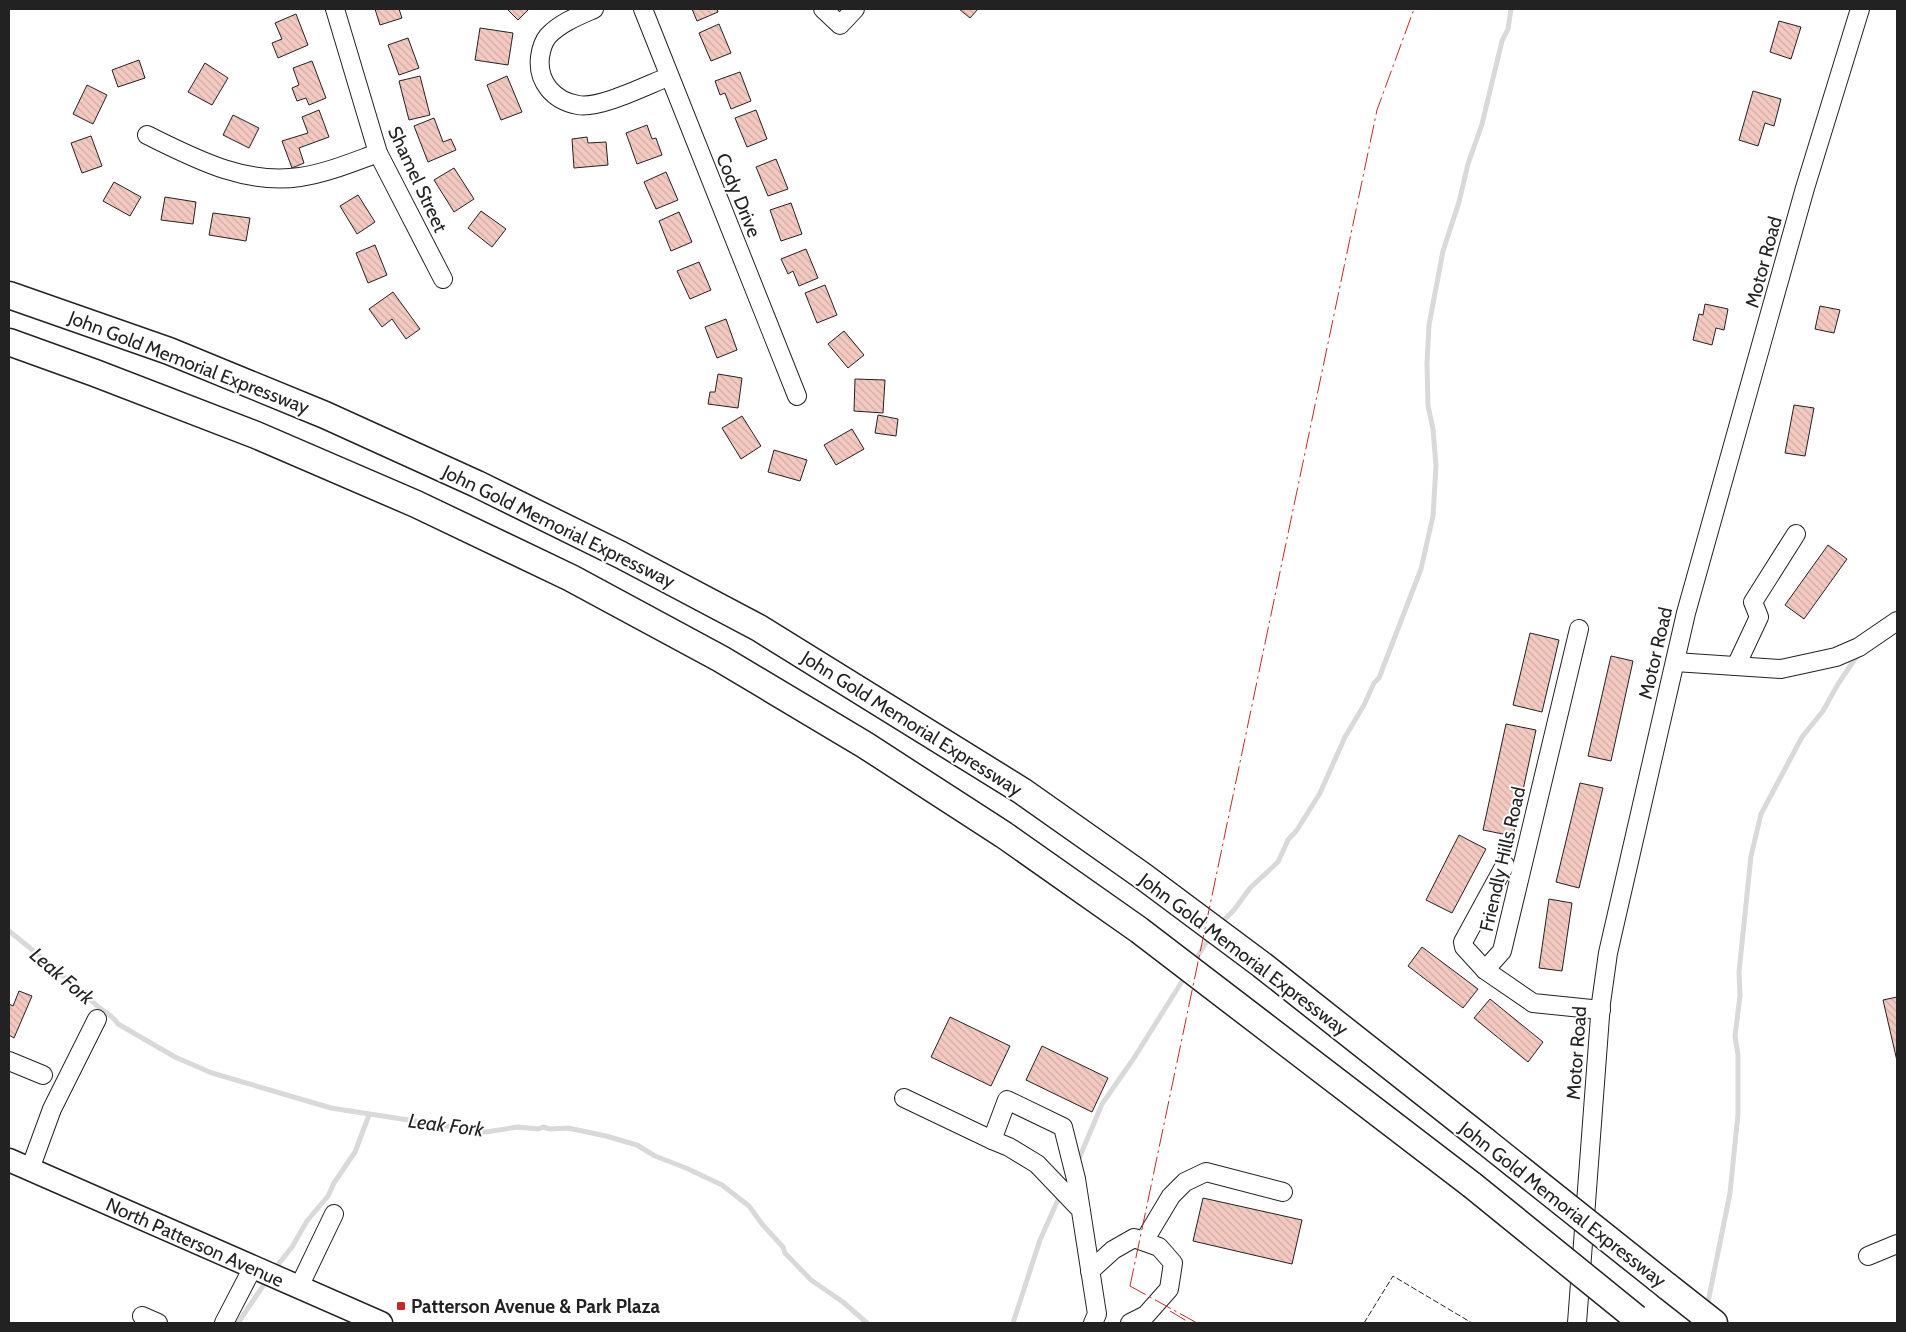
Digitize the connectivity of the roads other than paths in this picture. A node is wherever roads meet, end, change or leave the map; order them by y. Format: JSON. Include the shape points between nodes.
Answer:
{"nodes":[{"id":1,"x":335,"y":9,"type":"edge"},
{"id":2,"x":594,"y":9,"type":"edge"},
{"id":3,"x":643,"y":9,"type":"edge"},
{"id":4,"x":823,"y":9,"type":"edge"},
{"id":5,"x":855,"y":9,"type":"edge"},
{"id":6,"x":1860,"y":9,"type":"edge"},
{"id":7,"x":668,"y":77,"type":"junction"},
{"id":8,"x":146,"y":135,"type":"dead end"},
{"id":9,"x":378,"y":153,"type":"junction"},
{"id":10,"x":443,"y":279,"type":"dead end"},
{"id":11,"x":9,"y":295,"type":"edge"},
{"id":12,"x":9,"y":342,"type":"edge"},
{"id":13,"x":797,"y":396,"type":"dead end"},
{"id":14,"x":1796,"y":534,"type":"dead end"},
{"id":15,"x":1897,"y":621,"type":"edge"},
{"id":16,"x":1579,"y":629,"type":"dead end"},
{"id":17,"x":1675,"y":662,"type":"junction"},
{"id":18,"x":1736,"y":666,"type":"junction"},
{"id":19,"x":1505,"y":865,"type":"dead end"},
{"id":20,"x":1485,"y":970,"type":"junction"},
{"id":21,"x":1601,"y":1010,"type":"junction"},
{"id":22,"x":97,"y":1019,"type":"dead end"},
{"id":23,"x":9,"y":1061,"type":"edge"},
{"id":24,"x":43,"y":1075,"type":"dead end"},
{"id":25,"x":904,"y":1098,"type":"dead end"},
{"id":26,"x":992,"y":1140,"type":"junction"},
{"id":27,"x":9,"y":1160,"type":"edge"},
{"id":28,"x":30,"y":1169,"type":"junction"},
{"id":29,"x":1283,"y":1192,"type":"dead end"},
{"id":30,"x":1081,"y":1210,"type":"junction"},
{"id":31,"x":334,"y":1214,"type":"dead end"},
{"id":32,"x":1144,"y":1241,"type":"junction"},
{"id":33,"x":1897,"y":1244,"type":"edge"},
{"id":34,"x":1868,"y":1256,"type":"dead end"},
{"id":35,"x":253,"y":1267,"type":"junction"},
{"id":36,"x":1090,"y":1271,"type":"junction"},
{"id":37,"x":299,"y":1287,"type":"junction"},
{"id":38,"x":142,"y":1316,"type":"dead end"},
{"id":39,"x":1639,"y":1321,"type":"edge"},
{"id":40,"x":158,"y":1323,"type":"edge"},
{"id":41,"x":224,"y":1323,"type":"edge"},
{"id":42,"x":381,"y":1323,"type":"edge"},
{"id":43,"x":1093,"y":1323,"type":"edge"},
{"id":44,"x":1130,"y":1323,"type":"edge"},
{"id":45,"x":1577,"y":1323,"type":"edge"},
{"id":46,"x":1714,"y":1323,"type":"edge"}],
"edges":[{"from":1,"to":9,"type":"street","name":"Shamel Street"},
{"from":2,"to":7,"type":"street","via":[[561,25],[544,43],[540,74],[546,86],[565,101],[579,106],[613,99]]},
{"from":3,"to":7,"type":"street","name":"Cody Drive"},
{"from":4,"to":5,"type":"street","via":[[840,25]]},
{"from":6,"to":17,"type":"street","name":"Motor Road","via":[[1805,188],[1686,612]]},
{"from":7,"to":13,"type":"street","name":"Cody Drive"},
{"from":8,"to":9,"type":"street","via":[[229,172],[270,178],[302,177]]},
{"from":9,"to":10,"type":"street","name":"Shamel Street"},
{"from":11,"to":46,"type":"highway","name":"John Gold Memorial Expressway","bridge":true,"via":[[169,351],[334,419],[477,484],[759,628],[1022,791],[1144,878],[1262,965]]},
{"from":12,"to":39,"type":"highway","bridge":true,"via":[[256,435],[416,504],[571,578],[721,659],[865,745],[1004,835],[1139,930],[1472,1185]]},
{"from":14,"to":18,"type":"street","via":[[1753,602],[1759,617]]},
{"from":15,"to":18,"type":"street","via":[[1859,647],[1836,657],[1781,668]]},
{"from":16,"to":20,"type":"street","name":"Friendly Hills Road","via":[[1502,951]]},
{"from":17,"to":18,"type":"street"},
{"from":17,"to":21,"type":"street","name":"Motor Road","via":[[1608,953]]},
{"from":19,"to":20,"type":"street","via":[[1463,942]]},
{"from":20,"to":21,"type":"street","via":[[1532,1002]]},
{"from":21,"to":45,"type":"street","name":"Motor Road"},
{"from":22,"to":28,"type":"street","via":[[52,1110]]},
{"from":23,"to":24,"type":"street"},
{"from":25,"to":26,"type":"street"},
{"from":26,"to":30,"type":"street","via":[[1037,1164]]},
{"from":26,"to":30,"type":"street","via":[[1007,1100],[1063,1127]]},
{"from":27,"to":28,"type":"main road","name":"North Patterson Avenue"},
{"from":28,"to":35,"type":"main road","name":"North Patterson Avenue"},
{"from":29,"to":32,"type":"street","via":[[1206,1172],[1185,1182],[1171,1196]]},
{"from":30,"to":36,"type":"street"},
{"from":31,"to":37,"type":"street"},
{"from":32,"to":36,"type":"street","via":[[1134,1238],[1113,1250]]},
{"from":32,"to":44,"type":"street","via":[[1159,1246],[1173,1263],[1169,1289],[1146,1315]]},
{"from":33,"to":34,"type":"street"},
{"from":35,"to":37,"type":"main road","name":"North Patterson Avenue"},
{"from":35,"to":41,"type":"street"},
{"from":36,"to":43,"type":"street","via":[[1098,1314]]},
{"from":37,"to":42,"type":"main road","name":"North Patterson Avenue"},
{"from":38,"to":40,"type":"street"}]}
